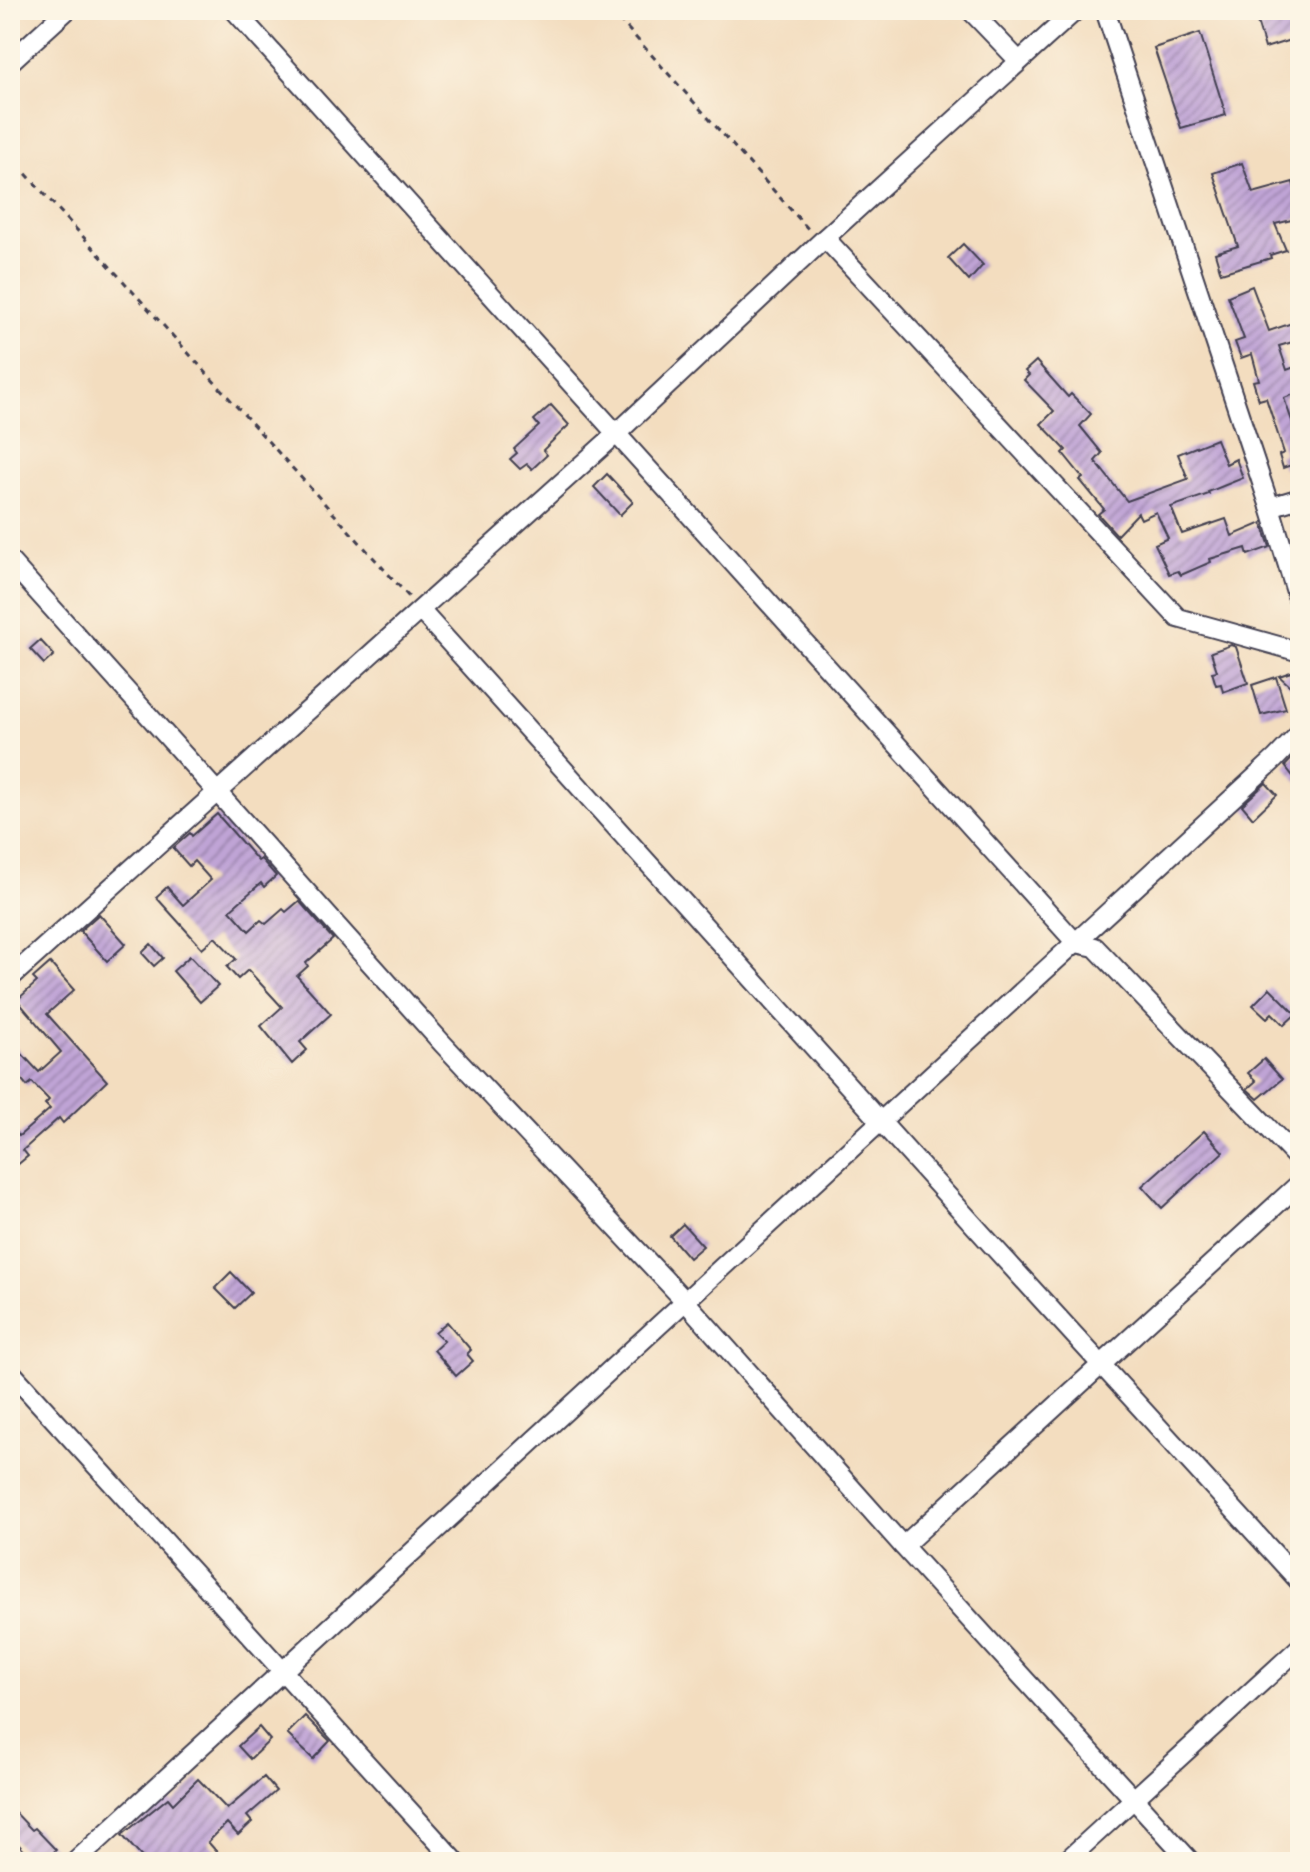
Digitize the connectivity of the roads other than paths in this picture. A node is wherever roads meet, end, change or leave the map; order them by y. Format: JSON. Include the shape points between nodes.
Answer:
{"nodes":[{"id":1,"x":67,"y":10,"type":"edge"},
{"id":2,"x":234,"y":10,"type":"edge"},
{"id":3,"x":970,"y":10,"type":"edge"},
{"id":4,"x":1076,"y":10,"type":"edge"},
{"id":5,"x":1105,"y":10,"type":"edge"},
{"id":6,"x":1019,"y":61,"type":"junction"},
{"id":7,"x":10,"y":62,"type":"edge"},
{"id":8,"x":822,"y":239,"type":"junction"},
{"id":9,"x":616,"y":434,"type":"junction"},
{"id":10,"x":1300,"y":498,"type":"edge"},
{"id":11,"x":1270,"y":507,"type":"junction"},
{"id":12,"x":10,"y":561,"type":"edge"},
{"id":13,"x":1300,"y":605,"type":"edge"},
{"id":14,"x":421,"y":611,"type":"junction"},
{"id":15,"x":1300,"y":652,"type":"edge"},
{"id":16,"x":1300,"y":733,"type":"edge"},
{"id":17,"x":217,"y":790,"type":"junction"},
{"id":18,"x":1076,"y":943,"type":"junction"},
{"id":19,"x":10,"y":978,"type":"edge"},
{"id":20,"x":883,"y":1121,"type":"junction"},
{"id":21,"x":1300,"y":1161,"type":"edge"},
{"id":22,"x":1300,"y":1183,"type":"edge"},
{"id":23,"x":685,"y":1301,"type":"junction"},
{"id":24,"x":1103,"y":1365,"type":"junction"},
{"id":25,"x":10,"y":1371,"type":"edge"},
{"id":26,"x":903,"y":1546,"type":"junction"},
{"id":27,"x":1300,"y":1582,"type":"edge"},
{"id":28,"x":1300,"y":1647,"type":"edge"},
{"id":29,"x":283,"y":1673,"type":"junction"},
{"id":30,"x":1135,"y":1799,"type":"junction"},
{"id":31,"x":75,"y":1862,"type":"edge"},
{"id":32,"x":456,"y":1862,"type":"edge"},
{"id":33,"x":1065,"y":1862,"type":"edge"},
{"id":34,"x":1191,"y":1862,"type":"edge"}],
"edges":[{"from":1,"to":7,"type":"street"},
{"from":2,"to":9,"type":"street"},
{"from":3,"to":6,"type":"street"},
{"from":4,"to":6,"type":"street"},
{"from":5,"to":11,"type":"street"},
{"from":6,"to":8,"type":"street"},
{"from":8,"to":9,"type":"street"},
{"from":8,"to":15,"type":"street","via":[[1178,618]]},
{"from":9,"to":14,"type":"street"},
{"from":9,"to":18,"type":"street"},
{"from":10,"to":11,"type":"street"},
{"from":11,"to":13,"type":"street"},
{"from":12,"to":17,"type":"street"},
{"from":14,"to":17,"type":"street"},
{"from":14,"to":20,"type":"street"},
{"from":16,"to":18,"type":"street"},
{"from":17,"to":19,"type":"street"},
{"from":17,"to":23,"type":"street","via":[[442,1043]]},
{"from":18,"to":20,"type":"street"},
{"from":18,"to":21,"type":"street","via":[[1095,947]]},
{"from":20,"to":23,"type":"street"},
{"from":20,"to":24,"type":"street"},
{"from":22,"to":24,"type":"street"},
{"from":23,"to":26,"type":"street"},
{"from":23,"to":29,"type":"street"},
{"from":24,"to":26,"type":"street"},
{"from":24,"to":27,"type":"street"},
{"from":25,"to":29,"type":"street"},
{"from":26,"to":30,"type":"street"},
{"from":28,"to":30,"type":"street"},
{"from":29,"to":31,"type":"street"},
{"from":29,"to":32,"type":"street"},
{"from":30,"to":33,"type":"street"},
{"from":30,"to":34,"type":"street"}]}
